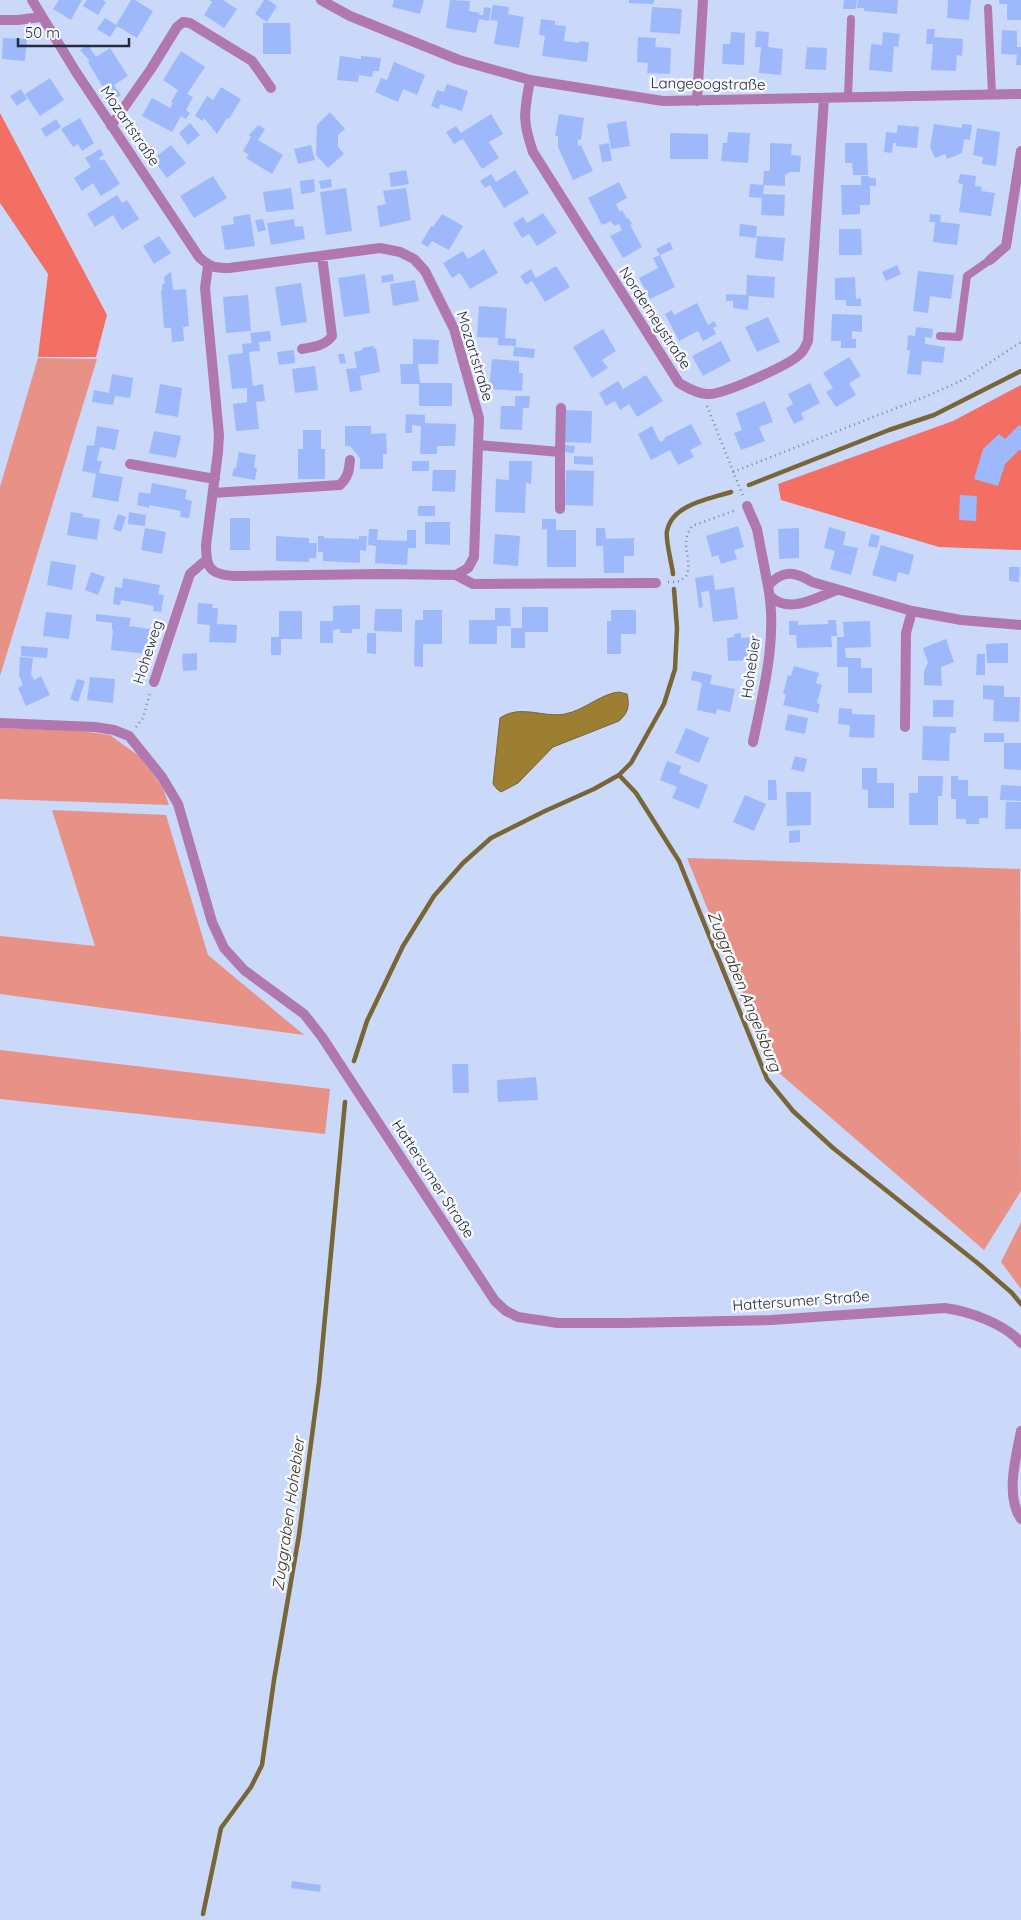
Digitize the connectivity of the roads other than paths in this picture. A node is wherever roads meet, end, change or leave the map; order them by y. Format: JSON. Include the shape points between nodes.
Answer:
{"nodes":[{"id":1,"x":32,"y":0,"type":"edge"},
{"id":2,"x":321,"y":0,"type":"edge"},
{"id":3,"x":703,"y":0,"type":"edge"},
{"id":4,"x":988,"y":8,"type":"dead end"},
{"id":5,"x":41,"y":17,"type":"junction"},
{"id":6,"x":851,"y":19,"type":"dead end"},
{"id":7,"x":0,"y":20,"type":"edge"},
{"id":8,"x":530,"y":80,"type":"junction"},
{"id":9,"x":271,"y":88,"type":"dead end"},
{"id":10,"x":992,"y":94,"type":"junction"},
{"id":11,"x":1021,"y":94,"type":"edge"},
{"id":12,"x":848,"y":97,"type":"junction"},
{"id":13,"x":824,"y":98,"type":"junction"},
{"id":14,"x":697,"y":101,"type":"junction"},
{"id":15,"x":111,"y":126,"type":"junction"},
{"id":16,"x":1021,"y":151,"type":"edge"},
{"id":17,"x":322,"y":256,"type":"junction"},
{"id":18,"x":990,"y":260,"type":"joint"},
{"id":19,"x":208,"y":266,"type":"junction"},
{"id":20,"x":940,"y":336,"type":"dead end"},
{"id":21,"x":302,"y":349,"type":"dead end"},
{"id":22,"x":561,"y":408,"type":"dead end"},
{"id":23,"x":478,"y":445,"type":"junction"},
{"id":24,"x":560,"y":452,"type":"junction"},
{"id":25,"x":350,"y":460,"type":"dead end"},
{"id":26,"x":130,"y":464,"type":"dead end"},
{"id":27,"x":215,"y":479,"type":"junction"},
{"id":28,"x":213,"y":493,"type":"junction"},
{"id":29,"x":747,"y":506,"type":"road end"},
{"id":30,"x":560,"y":509,"type":"dead end"},
{"id":31,"x":206,"y":560,"type":"junction"},
{"id":32,"x":456,"y":575,"type":"junction"},
{"id":33,"x":656,"y":583,"type":"road end"},
{"id":34,"x":837,"y":590,"type":"junction"},
{"id":35,"x":769,"y":591,"type":"junction"},
{"id":36,"x":912,"y":610,"type":"junction"},
{"id":37,"x":1021,"y":624,"type":"edge"},
{"id":38,"x":154,"y":682,"type":"road end"},
{"id":39,"x":0,"y":723,"type":"edge"},
{"id":40,"x":905,"y":727,"type":"dead end"},
{"id":41,"x":753,"y":742,"type":"dead end"},
{"id":42,"x":1021,"y":1343,"type":"edge"},
{"id":43,"x":1021,"y":1431,"type":"edge"},
{"id":44,"x":1021,"y":1519,"type":"edge"}],
"edges":[{"from":1,"to":5,"type":"street","name":"Mozartstraße"},
{"from":2,"to":8,"type":"street","name":"Langeoogstraße","via":[[350,16],[459,60]]},
{"from":3,"to":14,"type":"street"},
{"from":4,"to":10,"type":"lane"},
{"from":5,"to":7,"type":"street"},
{"from":5,"to":15,"type":"street","name":"Mozartstraße"},
{"from":6,"to":12,"type":"lane"},
{"from":8,"to":13,"type":"street","name":"Norderneystraße","via":[[524,113],[533,152],[679,383],[708,394],[790,362],[802,354],[808,341]]},
{"from":8,"to":14,"type":"street","name":"Langeoogstraße","via":[[663,101]]},
{"from":9,"to":15,"type":"street","via":[[252,61],[190,23],[183,22]]},
{"from":10,"to":11,"type":"street","name":"Langeoogstraße"},
{"from":10,"to":12,"type":"street","name":"Langeoogstraße"},
{"from":12,"to":13,"type":"street","name":"Langeoogstraße"},
{"from":13,"to":14,"type":"street","name":"Langeoogstraße"},
{"from":15,"to":19,"type":"street","name":"Mozartstraße"},
{"from":16,"to":18,"type":"street","via":[[1006,246]]},
{"from":17,"to":19,"type":"street","name":"Mozartstraße","via":[[229,268]]},
{"from":17,"to":21,"type":"street","via":[[332,336],[318,346]]},
{"from":17,"to":23,"type":"street","name":"Mozartstraße","via":[[380,248],[414,259],[425,271],[457,338],[478,418]]},
{"from":18,"to":20,"type":"lane","via":[[967,276],[959,337]]},
{"from":19,"to":27,"type":"street","via":[[204,288],[218,435]]},
{"from":22,"to":24,"type":"street"},
{"from":23,"to":24,"type":"street"},
{"from":23,"to":32,"type":"street","name":"Mozartstraße","via":[[474,557],[468,568]]},
{"from":24,"to":30,"type":"street"},
{"from":25,"to":28,"type":"street","via":[[346,479],[340,485]]},
{"from":26,"to":27,"type":"street"},
{"from":27,"to":28,"type":"street"},
{"from":28,"to":31,"type":"street"},
{"from":29,"to":35,"type":"street","name":"Hohebier","via":[[757,529]]},
{"from":31,"to":32,"type":"street","via":[[212,571],[233,576]]},
{"from":31,"to":38,"type":"street","name":"Hoheweg","via":[[190,574]]},
{"from":32,"to":33,"type":"street","via":[[473,584]]},
{"from":34,"to":35,"type":"street","via":[[798,604],[776,602]]},
{"from":34,"to":35,"type":"street","via":[[791,574],[776,577]]},
{"from":34,"to":36,"type":"street"},
{"from":35,"to":41,"type":"street","name":"Hohebier","via":[[772,623],[769,653]]},
{"from":36,"to":37,"type":"street","via":[[971,621]]},
{"from":36,"to":40,"type":"street","via":[[906,633]]},
{"from":39,"to":42,"type":"street","name":"Hattersumer Straße","via":[[96,727],[129,736],[178,804],[212,922],[224,948],[244,970],[304,1014],[322,1037],[495,1301],[506,1311],[530,1320],[558,1323],[625,1323],[770,1320],[945,1308],[962,1310],[994,1323]]},
{"from":43,"to":44,"type":"street","via":[[1013,1489]]}]}
